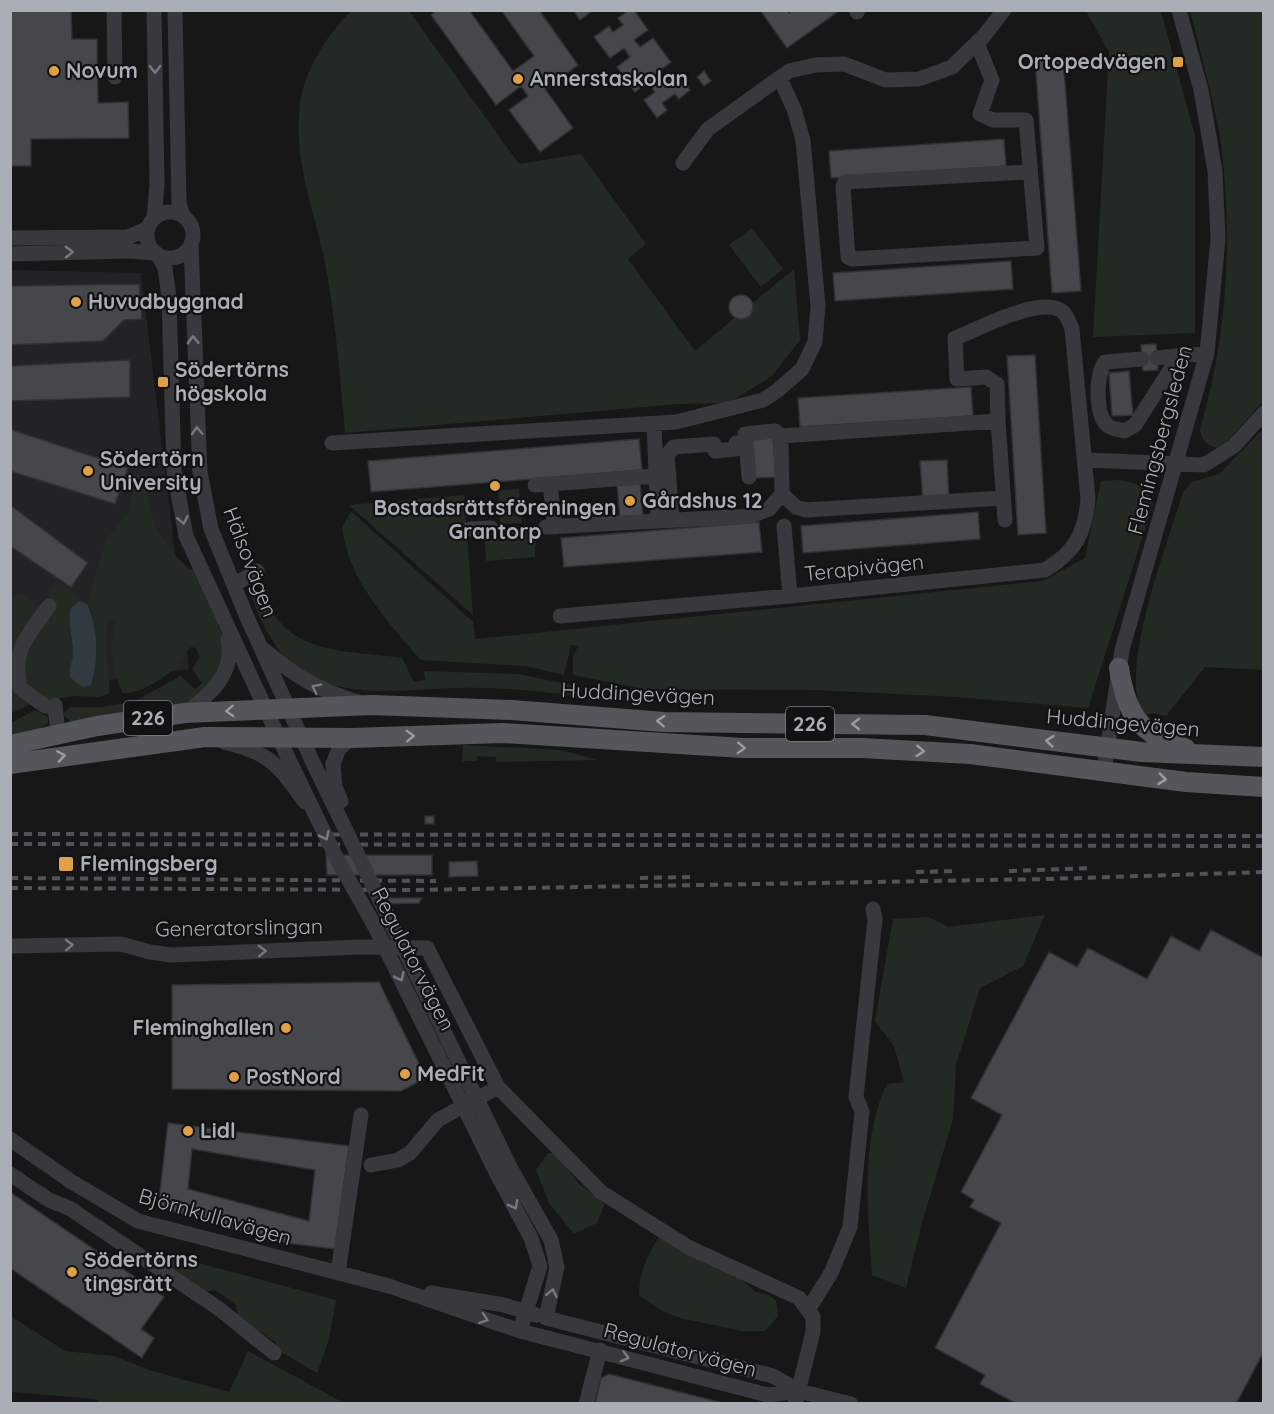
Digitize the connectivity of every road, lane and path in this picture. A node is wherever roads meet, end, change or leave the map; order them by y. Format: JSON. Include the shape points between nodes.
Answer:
{"nodes":[{"id":1,"x":114,"y":10,"type":"edge"},
{"id":2,"x":154,"y":10,"type":"edge"},
{"id":3,"x":175,"y":10,"type":"edge"},
{"id":4,"x":1004,"y":10,"type":"edge"},
{"id":5,"x":1179,"y":10,"type":"edge"},
{"id":6,"x":977,"y":43,"type":"junction"},
{"id":7,"x":115,"y":77,"type":"dead end"},
{"id":8,"x":783,"y":85,"type":"dead end"},
{"id":9,"x":683,"y":163,"type":"dead end"},
{"id":10,"x":1029,"y":172,"type":"junction"},
{"id":11,"x":183,"y":216,"type":"junction"},
{"id":12,"x":151,"y":223,"type":"junction"},
{"id":13,"x":10,"y":238,"type":"edge"},
{"id":14,"x":191,"y":245,"type":"junction"},
{"id":15,"x":10,"y":254,"type":"edge"},
{"id":16,"x":157,"y":255,"type":"junction"},
{"id":17,"x":1208,"y":353,"type":"junction"},
{"id":18,"x":1179,"y":356,"type":"junction"},
{"id":19,"x":1263,"y":413,"type":"edge"},
{"id":20,"x":998,"y":421,"type":"junction"},
{"id":21,"x":654,"y":424,"type":"junction"},
{"id":22,"x":781,"y":436,"type":"junction"},
{"id":23,"x":746,"y":442,"type":"junction"},
{"id":24,"x":332,"y":443,"type":"dead end"},
{"id":25,"x":661,"y":455,"type":"junction"},
{"id":26,"x":1086,"y":460,"type":"junction"},
{"id":27,"x":1178,"y":463,"type":"junction"},
{"id":28,"x":662,"y":475,"type":"junction"},
{"id":29,"x":749,"y":477,"type":"dead end"},
{"id":30,"x":782,"y":494,"type":"junction"},
{"id":31,"x":1003,"y":498,"type":"junction"},
{"id":32,"x":1005,"y":520,"type":"dead end"},
{"id":33,"x":665,"y":521,"type":"junction"},
{"id":34,"x":784,"y":526,"type":"dead end"},
{"id":35,"x":491,"y":528,"type":"dead end"},
{"id":36,"x":470,"y":529,"type":"dead end"},
{"id":37,"x":257,"y":571,"type":"dead end"},
{"id":38,"x":234,"y":585,"type":"junction"},
{"id":39,"x":790,"y":596,"type":"junction"},
{"id":40,"x":49,"y":606,"type":"dead end"},
{"id":41,"x":560,"y":616,"type":"dead end"},
{"id":42,"x":226,"y":627,"type":"junction"},
{"id":43,"x":261,"y":647,"type":"junction"},
{"id":44,"x":1119,"y":668,"type":"junction"},
{"id":45,"x":372,"y":705,"type":"junction"},
{"id":46,"x":288,"y":708,"type":"junction"},
{"id":47,"x":265,"y":710,"type":"junction"},
{"id":48,"x":185,"y":713,"type":"junction"},
{"id":49,"x":58,"y":735,"type":"junction"},
{"id":50,"x":301,"y":735,"type":"junction"},
{"id":51,"x":278,"y":736,"type":"junction"},
{"id":52,"x":205,"y":737,"type":"junction"},
{"id":53,"x":351,"y":738,"type":"junction"},
{"id":54,"x":10,"y":745,"type":"edge"},
{"id":55,"x":1108,"y":748,"type":"junction"},
{"id":56,"x":1214,"y":754,"type":"junction"},
{"id":57,"x":1263,"y":757,"type":"edge"},
{"id":58,"x":10,"y":764,"type":"edge"},
{"id":59,"x":284,"y":765,"type":"junction"},
{"id":60,"x":1104,"y":771,"type":"junction"},
{"id":61,"x":1263,"y":787,"type":"edge"},
{"id":62,"x":873,"y":909,"type":"dead end"},
{"id":63,"x":395,"y":932,"type":"junction"},
{"id":64,"x":10,"y":946,"type":"edge"},
{"id":65,"x":498,"y":1087,"type":"junction"},
{"id":66,"x":361,"y":1115,"type":"dead end"},
{"id":67,"x":10,"y":1139,"type":"edge"},
{"id":68,"x":371,"y":1165,"type":"dead end"},
{"id":69,"x":504,"y":1171,"type":"junction"},
{"id":70,"x":10,"y":1174,"type":"edge"},
{"id":71,"x":72,"y":1182,"type":"junction"},
{"id":72,"x":60,"y":1204,"type":"junction"},
{"id":73,"x":338,"y":1273,"type":"junction"},
{"id":74,"x":389,"y":1286,"type":"junction"},
{"id":75,"x":808,"y":1310,"type":"junction"},
{"id":76,"x":527,"y":1311,"type":"junction"},
{"id":77,"x":546,"y":1318,"type":"junction"},
{"id":78,"x":520,"y":1331,"type":"junction"},
{"id":79,"x":541,"y":1336,"type":"junction"},
{"id":80,"x":600,"y":1350,"type":"junction"},
{"id":81,"x":274,"y":1353,"type":"dead end"},
{"id":82,"x":797,"y":1397,"type":"edge"},
{"id":83,"x":586,"y":1404,"type":"edge"},
{"id":84,"x":851,"y":1404,"type":"edge"}],
"edges":[{"from":1,"to":7,"type":"street"},
{"from":2,"to":12,"type":"street","one_way":true,"via":[[157,185]]},
{"from":3,"to":11,"type":"street"},
{"from":4,"to":6,"type":"street"},
{"from":5,"to":17,"type":"street","name":"Flemingsbergsleden","via":[[1201,90],[1215,171],[1218,239]]},
{"from":6,"to":9,"type":"street","via":[[952,67],[919,79],[886,80],[844,64],[789,71],[708,129]]},
{"from":6,"to":10,"type":"street","via":[[992,80],[980,114],[993,120],[1026,120]]},
{"from":8,"to":21,"type":"street","via":[[803,140],[818,306],[815,342],[802,369],[763,400],[687,420]]},
{"from":10,"to":10,"type":"street","via":[[1036,248],[848,257],[845,182]]},
{"from":11,"to":12,"type":"street","via":[[171,212]]},
{"from":11,"to":14,"type":"street","via":[[193,231]]},
{"from":12,"to":13,"type":"street","via":[[128,237]]},
{"from":12,"to":16,"type":"street","via":[[147,240]]},
{"from":14,"to":16,"type":"street","via":[[178,257]]},
{"from":38,"to":14,"type":"street","name":"Hälsovägen","one_way":true,"via":[[212,530],[200,472]]},
{"from":15,"to":16,"type":"street","one_way":true,"via":[[129,251]]},
{"from":16,"to":42,"type":"street","one_way":true,"via":[[165,268],[170,297],[174,471],[186,536]]},
{"from":17,"to":18,"type":"street"},
{"from":17,"to":27,"type":"street","name":"Flemingsbergsleden"},
{"from":18,"to":18,"type":"street","via":[[1105,362],[1098,371],[1100,416],[1108,427],[1124,431],[1135,425]]},
{"from":19,"to":27,"type":"street","via":[[1220,457],[1204,465]]},
{"from":20,"to":22,"type":"street"},
{"from":20,"to":26,"type":"street","name":"Terapivägen","via":[[997,384],[986,377],[957,379],[955,339],[1022,310],[1055,308],[1067,318],[1072,329]]},
{"from":20,"to":31,"type":"street"},
{"from":21,"to":24,"type":"street"},
{"from":21,"to":25,"type":"street"},
{"from":22,"to":23,"type":"street","via":[[775,431],[745,434]]},
{"from":22,"to":30,"type":"street"},
{"from":23,"to":25,"type":"street","via":[[736,443],[736,449],[715,451],[714,444],[674,447]]},
{"from":23,"to":29,"type":"street"},
{"from":25,"to":28,"type":"street"},
{"from":26,"to":27,"type":"street"},
{"from":26,"to":39,"type":"street","name":"Terapivägen","via":[[1086,519],[1071,552],[1045,570]]},
{"from":27,"to":44,"type":"street","name":"Flemingsbergsleden"},
{"from":28,"to":33,"type":"street"},
{"from":28,"to":33,"type":"street","via":[[543,484],[551,527]]},
{"from":30,"to":31,"type":"street","via":[[796,507],[806,510]]},
{"from":30,"to":33,"type":"street","via":[[769,509],[751,516]]},
{"from":31,"to":32,"type":"street"},
{"from":34,"to":39,"type":"street"},
{"from":35,"to":36,"type":"street"},
{"from":37,"to":38,"type":"street"},
{"from":38,"to":43,"type":"street","name":"Hälsovägen"},
{"from":39,"to":41,"type":"street","name":"Terapivägen"},
{"from":40,"to":49,"type":"street","via":[[21,645],[16,670],[20,688],[50,705]]},
{"from":42,"to":47,"type":"street"},
{"from":42,"to":48,"type":"street","via":[[230,647],[226,671],[213,692]]},
{"from":45,"to":43,"type":"street","one_way":true,"via":[[327,693]]},
{"from":43,"to":46,"type":"street","name":"Hälsovägen"},
{"from":44,"to":55,"type":"street","name":"Flemingsbergsleden"},
{"from":44,"to":56,"type":"main road","via":[[1125,699],[1144,729],[1165,742]]},
{"from":45,"to":46,"type":"main road","name":"Huddingevägen","number":"226"},
{"from":55,"to":45,"type":"main road","name":"Huddingevägen","number":"226","one_way":true,"via":[[925,725],[664,722],[512,710]]},
{"from":46,"to":47,"type":"main road","name":"Huddingevägen","number":"226"},
{"from":46,"to":50,"type":"street","name":"Regulatorvägen"},
{"from":47,"to":48,"type":"main road","name":"Huddingevägen","number":"226","one_way":true},
{"from":47,"to":51,"type":"street","name":"Regulatorvägen"},
{"from":48,"to":49,"type":"main road","name":"Huddingevägen","number":"226"},
{"from":49,"to":54,"type":"main road","name":"Huddingevägen","number":"226"},
{"from":50,"to":51,"type":"main road","number":"226"},
{"from":50,"to":53,"type":"main road","number":"226"},
{"from":50,"to":63,"type":"street","name":"Regulatorvägen","bridge":true},
{"from":51,"to":52,"type":"main road","number":"226"},
{"from":51,"to":59,"type":"street","name":"Regulatorvägen"},
{"from":58,"to":52,"type":"main road","number":"226","one_way":true},
{"from":52,"to":59,"type":"street","via":[[255,750]]},
{"from":53,"to":60,"type":"main road","number":"226","one_way":true,"via":[[503,733],[743,748],[862,748],[970,754]]},
{"from":53,"to":63,"type":"street","bridge":true,"via":[[339,749],[333,764],[335,787]]},
{"from":55,"to":56,"type":"main road","name":"Huddingevägen","number":"226"},
{"from":55,"to":60,"type":"street","name":"Flemingsbergsleden"},
{"from":56,"to":57,"type":"main road","name":"Huddingevägen","number":"226"},
{"from":59,"to":69,"type":"street","name":"Regulatorvägen","one_way":true,"bridge":true,"via":[[314,813]]},
{"from":60,"to":61,"type":"main road","number":"226","one_way":true},
{"from":62,"to":75,"type":"street","via":[[856,1097],[862,1112],[850,1227],[831,1273]]},
{"from":63,"to":69,"type":"street","name":"Regulatorvägen","bridge":true},
{"from":64,"to":65,"type":"street","name":"Generatorslingan","one_way":true,"via":[[121,944],[171,955],[427,948]]},
{"from":65,"to":68,"type":"street","via":[[438,1120],[410,1153],[398,1160]]},
{"from":65,"to":75,"type":"street","via":[[601,1192],[688,1247],[799,1298]]},
{"from":66,"to":73,"type":"street"},
{"from":67,"to":71,"type":"street","name":"Björnkullavägen"},
{"from":69,"to":76,"type":"street","name":"Regulatorvägen","one_way":true,"via":[[540,1266]]},
{"from":77,"to":69,"type":"street","name":"Regulatorvägen","one_way":true,"via":[[557,1267],[551,1240]]},
{"from":70,"to":72,"type":"street"},
{"from":71,"to":72,"type":"street"},
{"from":71,"to":73,"type":"street","name":"Björnkullavägen","via":[[138,1221]]},
{"from":72,"to":81,"type":"street","via":[[218,1308]]},
{"from":73,"to":74,"type":"street","name":"Björnkullavägen"},
{"from":74,"to":76,"type":"street","name":"Björnkullavägen"},
{"from":74,"to":78,"type":"street","name":"Björnkullavägen","one_way":true},
{"from":75,"to":82,"type":"street","via":[[813,1317],[813,1332]]},
{"from":76,"to":77,"type":"street","name":"Björnkullavägen"},
{"from":76,"to":78,"type":"street","name":"Regulatorvägen"},
{"from":77,"to":79,"type":"street"},
{"from":77,"to":82,"type":"street","name":"Regulatorvägen","via":[[773,1376]]},
{"from":78,"to":79,"type":"street","name":"Regulatorvägen"},
{"from":79,"to":80,"type":"street","name":"Regulatorvägen"},
{"from":80,"to":82,"type":"street","name":"Regulatorvägen","one_way":true,"via":[[768,1395]]},
{"from":80,"to":83,"type":"street"},
{"from":82,"to":84,"type":"street","name":"Regulatorvägen"}]}
